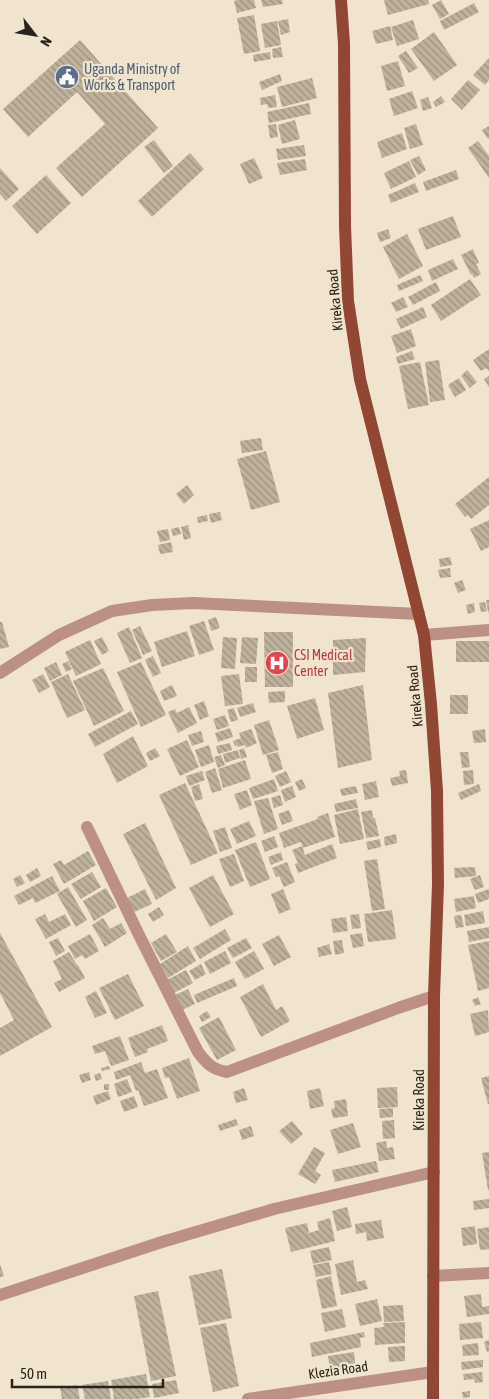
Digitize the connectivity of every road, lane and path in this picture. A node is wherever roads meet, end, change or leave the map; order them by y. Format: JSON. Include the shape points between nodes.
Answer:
{"nodes":[{"id":1,"x":341,"y":0,"type":"edge"},
{"id":2,"x":419,"y":614,"type":"junction"},
{"id":3,"x":489,"y":630,"type":"edge"},
{"id":4,"x":424,"y":635,"type":"junction"},
{"id":5,"x":0,"y":673,"type":"edge"},
{"id":6,"x":87,"y":827,"type":"dead end"},
{"id":7,"x":434,"y":996,"type":"junction"},
{"id":8,"x":434,"y":1172,"type":"junction"},
{"id":9,"x":489,"y":1273,"type":"edge"},
{"id":10,"x":432,"y":1276,"type":"junction"},
{"id":11,"x":0,"y":1295,"type":"edge"},
{"id":12,"x":432,"y":1372,"type":"junction"},
{"id":13,"x":248,"y":1399,"type":"edge"},
{"id":14,"x":433,"y":1399,"type":"edge"}],
"edges":[{"from":1,"to":2,"type":"main road","name":"Kireka Road","via":[[348,301],[360,379]]},
{"from":2,"to":4,"type":"main road","name":"Kireka Road"},
{"from":2,"to":5,"type":"street","via":[[193,603],[152,605],[112,611],[58,635]]},
{"from":3,"to":4,"type":"street"},
{"from":4,"to":7,"type":"main road","name":"Kireka Road","via":[[437,790]]},
{"from":6,"to":7,"type":"street","via":[[198,1052],[216,1070],[228,1072]]},
{"from":7,"to":8,"type":"main road","name":"Kireka Road"},
{"from":8,"to":10,"type":"main road","name":"Kireka Road"},
{"from":8,"to":11,"type":"street","via":[[274,1209]]},
{"from":9,"to":10,"type":"street"},
{"from":10,"to":12,"type":"main road","name":"Kireka Road"},
{"from":12,"to":13,"type":"street","name":"Klezia Road"},
{"from":12,"to":14,"type":"main road","name":"Kireka Road"}]}
